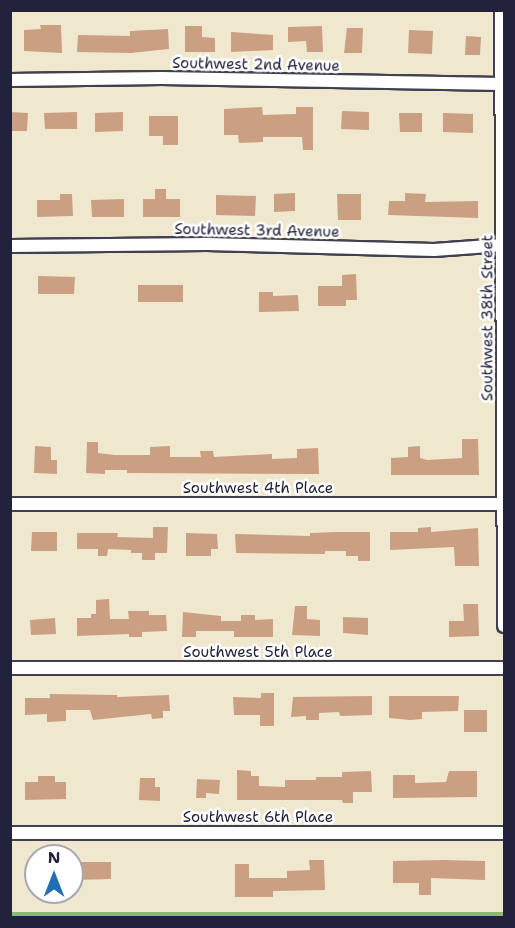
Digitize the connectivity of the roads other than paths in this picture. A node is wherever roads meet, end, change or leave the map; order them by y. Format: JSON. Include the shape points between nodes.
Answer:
{"nodes":[{"id":1,"x":501,"y":10,"type":"edge"},
{"id":2,"x":10,"y":80,"type":"edge"},
{"id":3,"x":501,"y":84,"type":"junction"},
{"id":4,"x":504,"y":176,"type":"edge"},
{"id":5,"x":503,"y":245,"type":"junction"},
{"id":6,"x":10,"y":246,"type":"edge"},
{"id":7,"x":504,"y":341,"type":"edge"},
{"id":8,"x":10,"y":504,"type":"edge"},
{"id":9,"x":504,"y":504,"type":"edge"},
{"id":10,"x":504,"y":626,"type":"edge"},
{"id":11,"x":10,"y":668,"type":"edge"},
{"id":12,"x":504,"y":669,"type":"edge"},
{"id":13,"x":10,"y":832,"type":"edge"},
{"id":14,"x":504,"y":833,"type":"edge"}],
"edges":[{"from":1,"to":3,"type":"street","name":"Southwest 38th Street"},
{"from":2,"to":3,"type":"street","name":"Southwest 2nd Avenue","via":[[162,78]]},
{"from":3,"to":4,"type":"street","name":"Southwest 38th Street"},
{"from":4,"to":5,"type":"street","name":"Southwest 38th Street"},
{"from":5,"to":6,"type":"street","name":"Southwest 3rd Avenue","via":[[434,250],[207,244]]},
{"from":5,"to":7,"type":"street","name":"Southwest 38th Street"},
{"from":7,"to":9,"type":"street","name":"Southwest 38th Street"},
{"from":8,"to":9,"type":"street","name":"Southwest 4th Place"},
{"from":9,"to":10,"type":"street","name":"Southwest 38th Street"},
{"from":11,"to":12,"type":"street","name":"Southwest 5th Place"},
{"from":13,"to":14,"type":"street","name":"Southwest 6th Place"}]}
